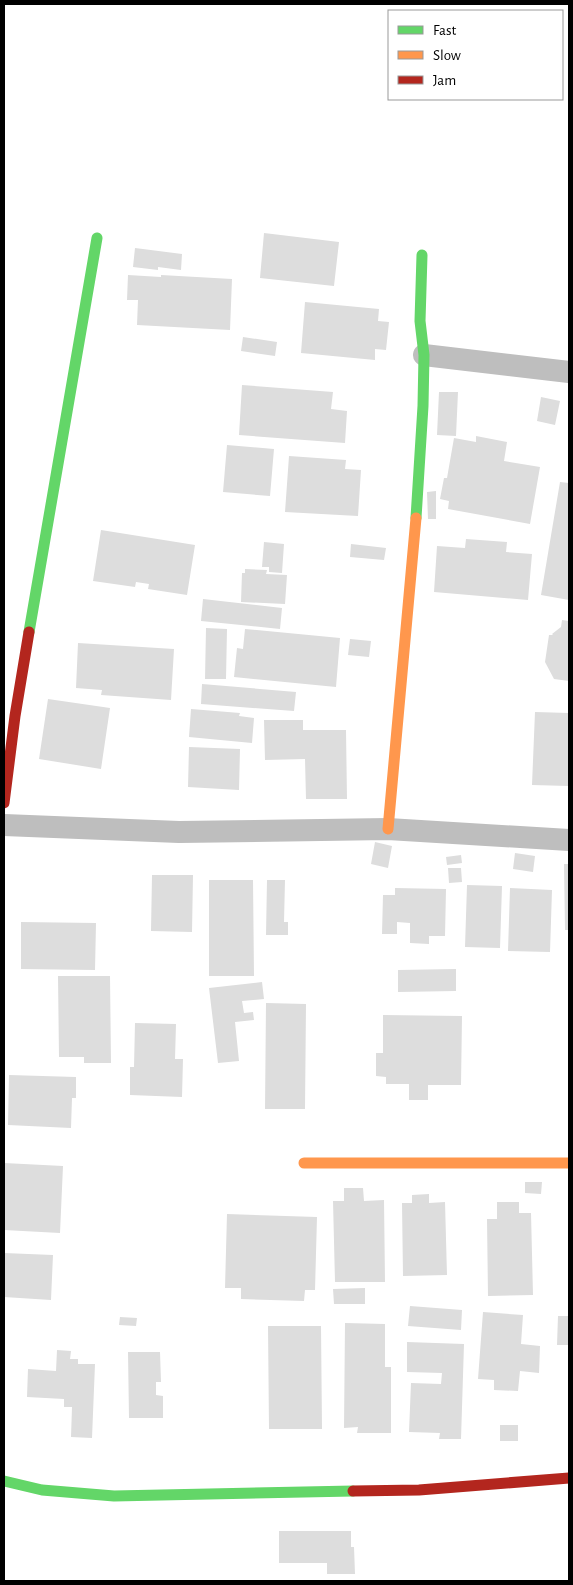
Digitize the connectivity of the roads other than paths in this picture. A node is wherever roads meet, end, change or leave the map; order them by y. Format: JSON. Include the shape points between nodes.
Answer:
{"nodes":[{"id":1,"x":97,"y":238,"type":"dead end"},
{"id":2,"x":422,"y":256,"type":"dead end"},
{"id":3,"x":424,"y":355,"type":"junction"},
{"id":4,"x":569,"y":372,"type":"edge"},
{"id":5,"x":4,"y":803,"type":"edge"},
{"id":6,"x":4,"y":825,"type":"edge"},
{"id":7,"x":388,"y":829,"type":"junction"},
{"id":8,"x":569,"y":840,"type":"edge"},
{"id":9,"x":304,"y":1163,"type":"dead end"},
{"id":10,"x":569,"y":1163,"type":"edge"},
{"id":11,"x":569,"y":1478,"type":"edge"},
{"id":12,"x":4,"y":1481,"type":"edge"}],
"edges":[{"from":1,"to":5,"type":"street","via":[[15,716]]},
{"from":2,"to":3,"type":"street","via":[[420,321]]},
{"from":3,"to":4,"type":"street"},
{"from":3,"to":7,"type":"street","via":[[414,542]]},
{"from":6,"to":7,"type":"street","via":[[179,832]]},
{"from":7,"to":8,"type":"street"},
{"from":9,"to":10,"type":"street"},
{"from":11,"to":12,"type":"street","via":[[419,1490],[114,1496],[42,1490]]}]}
